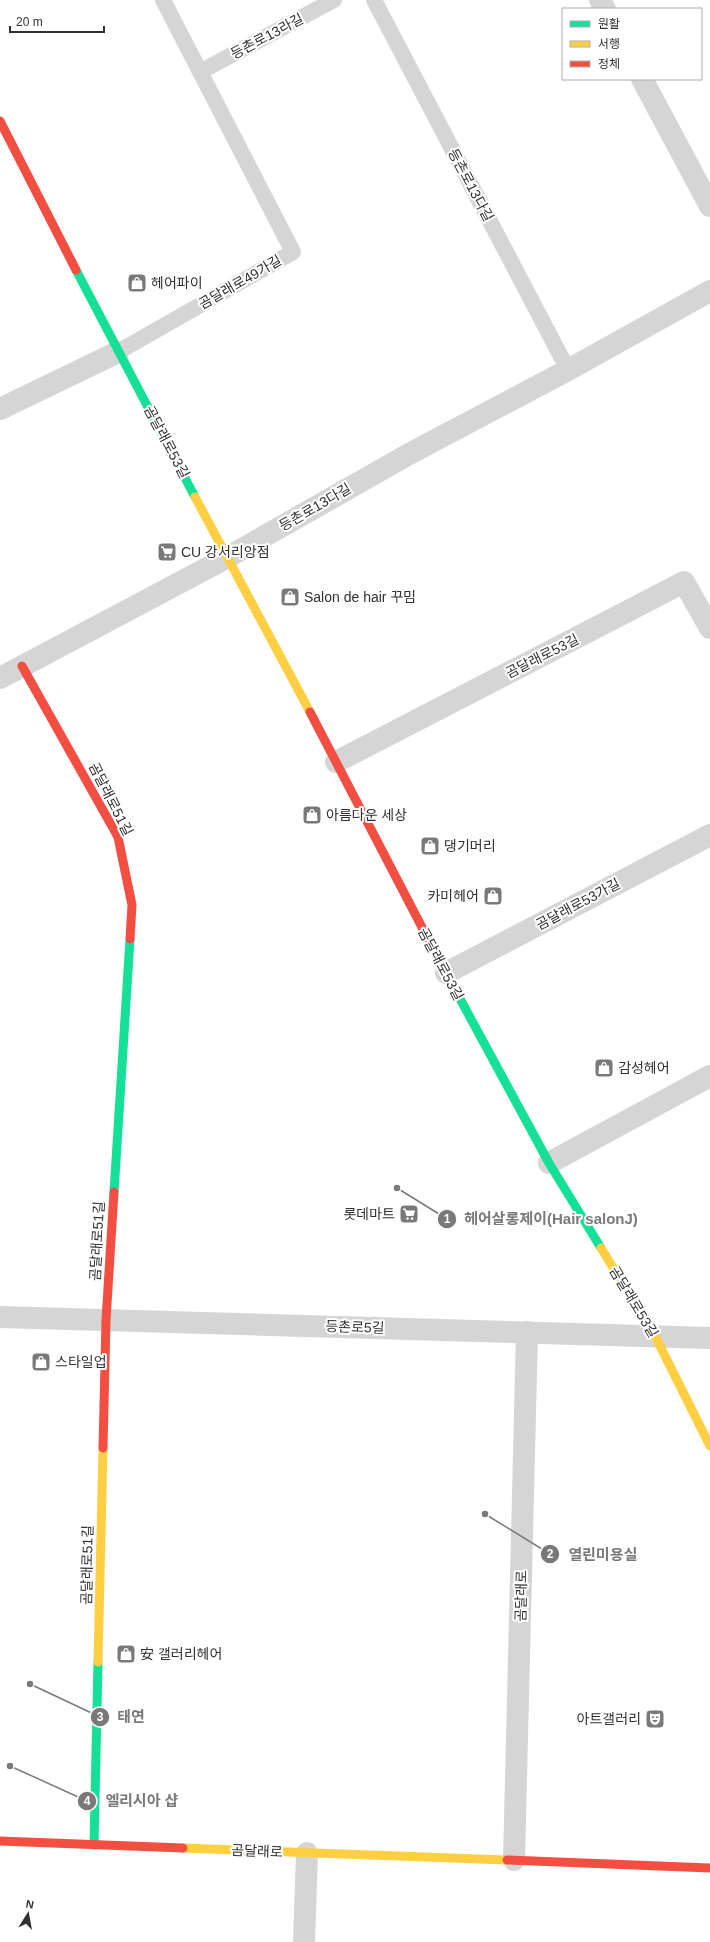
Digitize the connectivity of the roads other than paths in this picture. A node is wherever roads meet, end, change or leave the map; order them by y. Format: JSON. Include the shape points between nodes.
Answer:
{"nodes":[{"id":1,"x":163,"y":0,"type":"edge"},
{"id":2,"x":334,"y":0,"type":"edge"},
{"id":3,"x":374,"y":0,"type":"edge"},
{"id":4,"x":200,"y":72,"type":"junction"},
{"id":5,"x":643,"y":80,"type":"edge"},
{"id":6,"x":0,"y":121,"type":"edge"},
{"id":7,"x":710,"y":206,"type":"edge"},
{"id":8,"x":710,"y":291,"type":"edge"},
{"id":9,"x":118,"y":352,"type":"junction"},
{"id":10,"x":568,"y":370,"type":"junction"},
{"id":11,"x":0,"y":409,"type":"edge"},
{"id":12,"x":228,"y":557,"type":"junction"},
{"id":13,"x":710,"y":628,"type":"edge"},
{"id":14,"x":22,"y":666,"type":"junction"},
{"id":15,"x":0,"y":678,"type":"edge"},
{"id":16,"x":336,"y":762,"type":"junction"},
{"id":17,"x":710,"y":834,"type":"edge"},
{"id":18,"x":446,"y":974,"type":"junction"},
{"id":19,"x":710,"y":1076,"type":"edge"},
{"id":20,"x":549,"y":1163,"type":"junction"},
{"id":21,"x":0,"y":1317,"type":"edge"},
{"id":22,"x":106,"y":1320,"type":"junction"},
{"id":23,"x":527,"y":1332,"type":"junction"},
{"id":24,"x":655,"y":1336,"type":"junction"},
{"id":25,"x":710,"y":1338,"type":"edge"},
{"id":26,"x":710,"y":1446,"type":"edge"},
{"id":27,"x":0,"y":1841,"type":"edge"},
{"id":28,"x":94,"y":1845,"type":"junction"},
{"id":29,"x":307,"y":1853,"type":"junction"},
{"id":30,"x":514,"y":1860,"type":"junction"},
{"id":31,"x":710,"y":1868,"type":"edge"},
{"id":32,"x":304,"y":1942,"type":"edge"}],
"edges":[{"from":1,"to":4,"type":"lane","name":"곰달래로49가길"},
{"from":2,"to":4,"type":"lane","name":"등촌로13라길"},
{"from":3,"to":10,"type":"lane","name":"등촌로13다길"},
{"from":4,"to":9,"type":"lane","name":"곰달래로49가길","via":[[293,252]]},
{"from":5,"to":7,"type":"street"},
{"from":6,"to":9,"type":"street","name":"곰달래로53길"},
{"from":8,"to":10,"type":"street","name":"등촌로13다길"},
{"from":9,"to":11,"type":"street","name":"곰달래로49가길"},
{"from":9,"to":12,"type":"street","name":"곰달래로53길"},
{"from":10,"to":12,"type":"street","name":"등촌로13다길","via":[[409,454]]},
{"from":12,"to":14,"type":"street","name":"등촌로13다길"},
{"from":12,"to":16,"type":"street","name":"곰달래로53길"},
{"from":13,"to":16,"type":"street","name":"곰달래로53길","via":[[684,582]]},
{"from":14,"to":15,"type":"street","name":"등촌로13다길"},
{"from":14,"to":22,"type":"street","name":"곰달래로51길","via":[[118,836],[132,906]]},
{"from":16,"to":18,"type":"street","name":"곰달래로53길"},
{"from":17,"to":18,"type":"street","name":"곰달래로53가길"},
{"from":18,"to":20,"type":"street","name":"곰달래로53길"},
{"from":19,"to":20,"type":"street"},
{"from":20,"to":24,"type":"street","name":"곰달래로53길"},
{"from":21,"to":22,"type":"street","name":"등촌로5길"},
{"from":22,"to":23,"type":"street","name":"등촌로5길"},
{"from":22,"to":28,"type":"street","name":"곰달래로51길"},
{"from":23,"to":24,"type":"street","name":"등촌로5길"},
{"from":23,"to":30,"type":"street","name":"곰달래로"},
{"from":24,"to":25,"type":"street","name":"등촌로5길"},
{"from":24,"to":26,"type":"street","name":"곰달래로53길"},
{"from":27,"to":28,"type":"street","name":"곰달래로"},
{"from":28,"to":29,"type":"street","name":"곰달래로"},
{"from":29,"to":30,"type":"street","name":"곰달래로"},
{"from":29,"to":32,"type":"street"},
{"from":30,"to":31,"type":"street","name":"곰달래로"}]}
